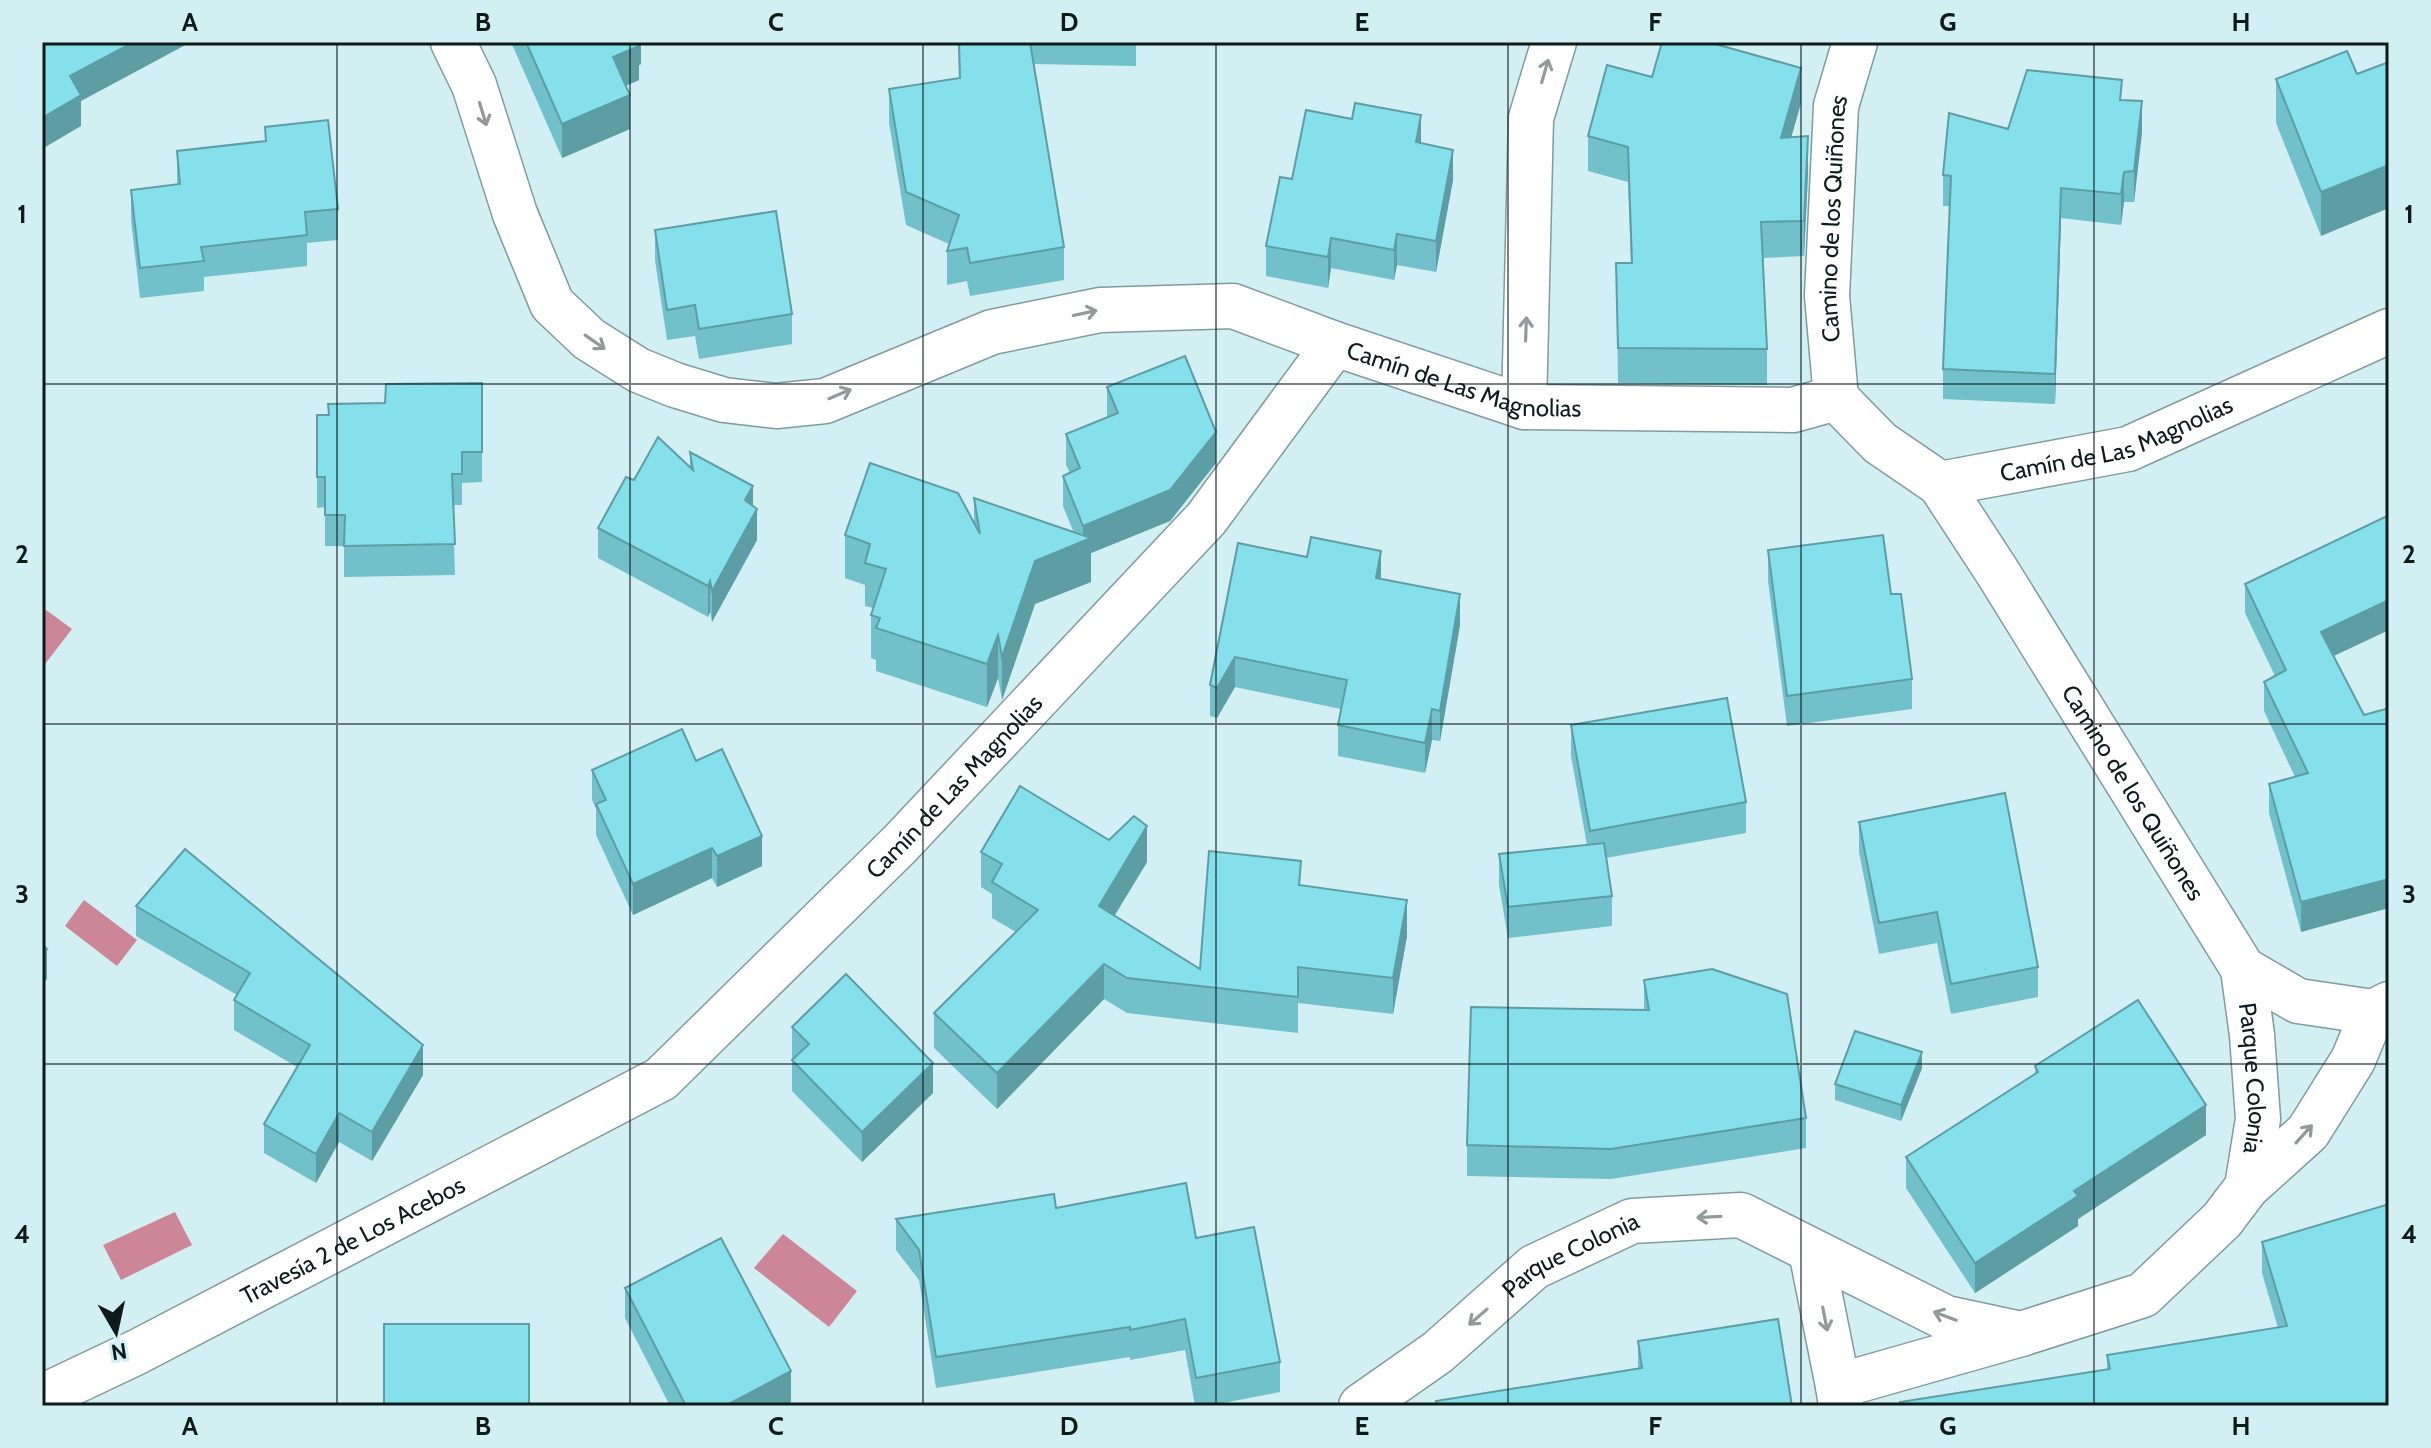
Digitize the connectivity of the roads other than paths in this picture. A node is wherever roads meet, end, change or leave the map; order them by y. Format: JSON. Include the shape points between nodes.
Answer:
{"nodes":[{"id":1,"x":453,"y":42,"type":"edge"},
{"id":2,"x":1554,"y":42,"type":"edge"},
{"id":3,"x":1855,"y":42,"type":"edge"},
{"id":4,"x":2389,"y":331,"type":"edge"},
{"id":5,"x":1335,"y":344,"type":"junction"},
{"id":6,"x":1836,"y":398,"type":"junction"},
{"id":7,"x":1524,"y":407,"type":"junction"},
{"id":8,"x":1940,"y":484,"type":"junction"},
{"id":9,"x":2243,"y":969,"type":"junction"},
{"id":10,"x":2381,"y":1008,"type":"edge"},
{"id":11,"x":661,"y":1079,"type":"joint"},
{"id":12,"x":2247,"y":1187,"type":"junction"},
{"id":13,"x":1811,"y":1251,"type":"junction"},
{"id":14,"x":2021,"y":1334,"type":"junction"},
{"id":15,"x":1839,"y":1396,"type":"edge"},
{"id":16,"x":42,"y":1397,"type":"edge"},
{"id":17,"x":1361,"y":1406,"type":"edge"}],
"edges":[{"from":1,"to":5,"type":"street","one_way":true,"via":[[474,85],[515,214],[552,304],[589,339],[638,370],[675,385],[724,400],[776,406],[825,401],[992,332],[1100,310],[1233,306]]},
{"from":7,"to":2,"type":"street","one_way":true,"via":[[1531,118]]},
{"from":3,"to":6,"type":"street","name":"Camino de los Quiñones","via":[[1836,106],[1827,296]]},
{"from":4,"to":8,"type":"street","name":"Camín de Las Magnolias","via":[[2128,449]]},
{"from":5,"to":7,"type":"street","name":"Camín de Las Magnolias"},
{"from":5,"to":11,"type":"street","name":"Camín de Las Magnolias","via":[[1206,519],[900,844]]},
{"from":6,"to":7,"type":"street","name":"Camín de Las Magnolias","via":[[1793,410]]},
{"from":6,"to":8,"type":"street","via":[[1880,443]]},
{"from":8,"to":9,"type":"street","name":"Camino de los Quiñones"},
{"from":9,"to":10,"type":"street","name":"Camino de los Quiñones","via":[[2298,1001]]},
{"from":9,"to":12,"type":"street","name":"Parque Colonia","via":[[2258,1119]]},
{"from":12,"to":10,"type":"street","name":"Parque Colonia","one_way":true,"via":[[2308,1132]]},
{"from":11,"to":16,"type":"street","name":"Travesía 2 de Los Acebos"},
{"from":12,"to":14,"type":"street","name":"Parque Colonia","via":[[2222,1220],[2143,1295]]},
{"from":14,"to":13,"type":"street","name":"Parque Colonia","one_way":true,"via":[[1946,1318]]},
{"from":13,"to":15,"type":"street","name":"Parque Colonia","one_way":true},
{"from":13,"to":17,"type":"street","name":"Parque Colonia","one_way":true,"via":[[1741,1215],[1632,1221],[1534,1267],[1438,1352]]},
{"from":14,"to":15,"type":"street","name":"Parque Colonia"}]}
